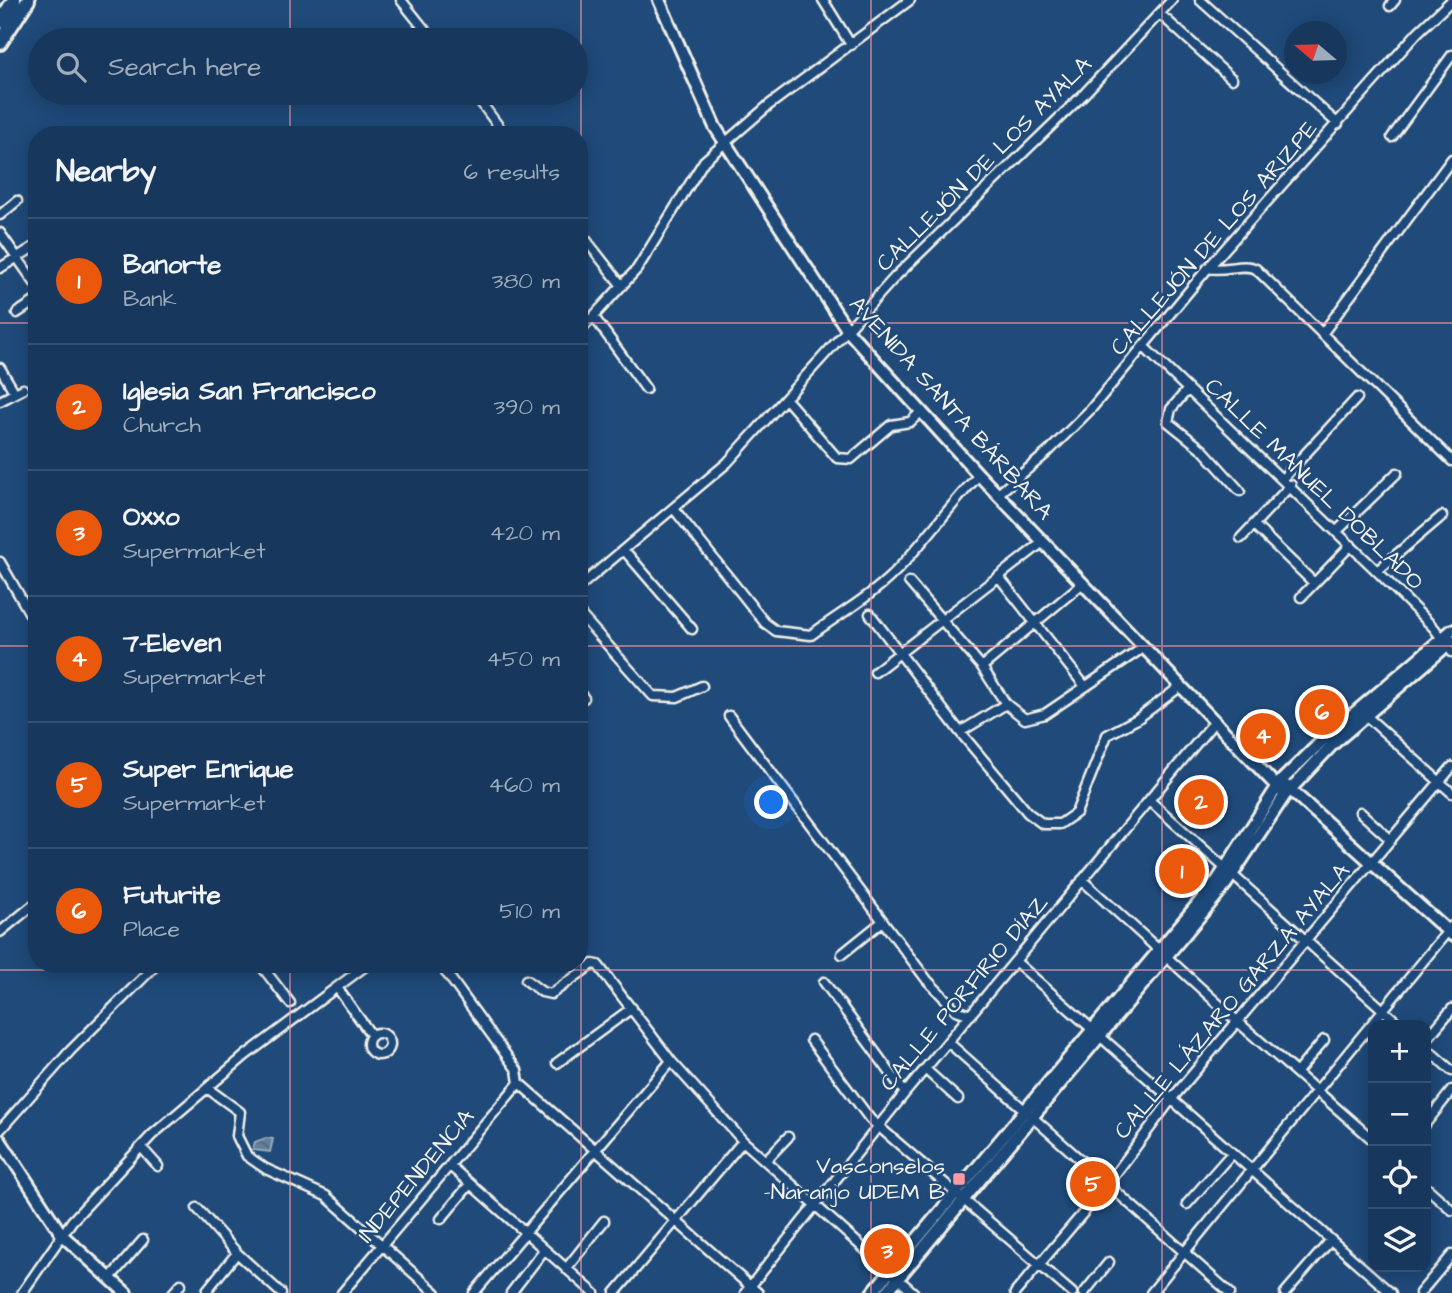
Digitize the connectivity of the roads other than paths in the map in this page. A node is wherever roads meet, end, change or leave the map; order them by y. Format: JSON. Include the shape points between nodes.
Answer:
{"nodes":[{"id":1,"x":14,"y":0,"type":"edge"},
{"id":2,"x":28,"y":0,"type":"edge"},
{"id":3,"x":401,"y":0,"type":"edge"},
{"id":4,"x":659,"y":0,"type":"edge"},
{"id":5,"x":823,"y":0,"type":"edge"},
{"id":6,"x":910,"y":0,"type":"edge"},
{"id":7,"x":1172,"y":0,"type":"edge"},
{"id":8,"x":1200,"y":0,"type":"edge"},
{"id":9,"x":1452,"y":0,"type":"edge"},
{"id":10,"x":1160,"y":14,"type":"junction"},
{"id":11,"x":0,"y":22,"type":"edge"},
{"id":12,"x":423,"y":28,"type":"edge"},
{"id":13,"x":0,"y":43,"type":"edge"},
{"id":14,"x":851,"y":45,"type":"junction"},
{"id":15,"x":1452,"y":55,"type":"edge"},
{"id":16,"x":1232,"y":79,"type":"dead end"},
{"id":17,"x":483,"y":105,"type":"edge"},
{"id":18,"x":1338,"y":124,"type":"junction"},
{"id":19,"x":498,"y":126,"type":"edge"},
{"id":20,"x":1392,"y":137,"type":"dead end"},
{"id":21,"x":725,"y":142,"type":"junction"},
{"id":22,"x":1452,"y":159,"type":"edge"},
{"id":23,"x":17,"y":201,"type":"dead end"},
{"id":24,"x":0,"y":215,"type":"edge"},
{"id":25,"x":0,"y":233,"type":"edge"},
{"id":26,"x":588,"y":242,"type":"edge"},
{"id":27,"x":28,"y":251,"type":"edge"},
{"id":28,"x":18,"y":257,"type":"junction"},
{"id":29,"x":0,"y":268,"type":"edge"},
{"id":30,"x":1208,"y":268,"type":"junction"},
{"id":31,"x":28,"y":272,"type":"edge"},
{"id":32,"x":622,"y":286,"type":"junction"},
{"id":33,"x":28,"y":305,"type":"edge"},
{"id":34,"x":17,"y":313,"type":"dead end"},
{"id":35,"x":594,"y":317,"type":"junction"},
{"id":36,"x":588,"y":323,"type":"edge"},
{"id":37,"x":848,"y":331,"type":"junction"},
{"id":38,"x":1322,"y":334,"type":"junction"},
{"id":39,"x":1144,"y":348,"type":"junction"},
{"id":40,"x":0,"y":368,"type":"edge"},
{"id":41,"x":646,"y":388,"type":"dead end"},
{"id":42,"x":1188,"y":389,"type":"junction"},
{"id":43,"x":1357,"y":398,"type":"dead end"},
{"id":44,"x":786,"y":399,"type":"junction"},
{"id":45,"x":0,"y":401,"type":"edge"},
{"id":46,"x":921,"y":412,"type":"junction"},
{"id":47,"x":1452,"y":461,"type":"edge"},
{"id":48,"x":1397,"y":472,"type":"dead end"},
{"id":49,"x":979,"y":475,"type":"junction"},
{"id":50,"x":1283,"y":478,"type":"junction"},
{"id":51,"x":1291,"y":485,"type":"junction"},
{"id":52,"x":1240,"y":491,"type":"dead end"},
{"id":53,"x":998,"y":494,"type":"junction"},
{"id":54,"x":674,"y":509,"type":"junction"},
{"id":55,"x":1442,"y":516,"type":"dead end"},
{"id":56,"x":1254,"y":525,"type":"junction"},
{"id":57,"x":1337,"y":531,"type":"junction"},
{"id":58,"x":1241,"y":538,"type":"dead end"},
{"id":59,"x":1043,"y":542,"type":"junction"},
{"id":60,"x":1351,"y":545,"type":"junction"},
{"id":61,"x":624,"y":550,"type":"junction"},
{"id":62,"x":0,"y":562,"type":"edge"},
{"id":63,"x":1377,"y":571,"type":"junction"},
{"id":64,"x":999,"y":577,"type":"junction"},
{"id":65,"x":588,"y":580,"type":"edge"},
{"id":66,"x":909,"y":582,"type":"dead end"},
{"id":67,"x":1083,"y":583,"type":"junction"},
{"id":68,"x":1314,"y":583,"type":"junction"},
{"id":69,"x":1301,"y":597,"type":"dead end"},
{"id":70,"x":28,"y":610,"type":"edge"},
{"id":71,"x":870,"y":614,"type":"dead end"},
{"id":72,"x":943,"y":621,"type":"junction"},
{"id":73,"x":588,"y":623,"type":"edge"},
{"id":74,"x":1035,"y":623,"type":"junction"},
{"id":75,"x":692,"y":629,"type":"dead end"},
{"id":76,"x":1452,"y":630,"type":"edge"},
{"id":77,"x":1448,"y":644,"type":"edge"},
{"id":78,"x":1144,"y":647,"type":"junction"},
{"id":79,"x":898,"y":654,"type":"junction"},
{"id":80,"x":982,"y":667,"type":"junction"},
{"id":81,"x":875,"y":672,"type":"dead end"},
{"id":82,"x":1084,"y":685,"type":"junction"},
{"id":83,"x":702,"y":686,"type":"dead end"},
{"id":84,"x":1181,"y":686,"type":"junction"},
{"id":85,"x":1006,"y":704,"type":"junction"},
{"id":86,"x":1362,"y":712,"type":"junction"},
{"id":87,"x":729,"y":716,"type":"dead end"},
{"id":88,"x":1215,"y":720,"type":"junction"},
{"id":89,"x":961,"y":732,"type":"junction"},
{"id":90,"x":1255,"y":764,"type":"junction"},
{"id":91,"x":1452,"y":767,"type":"edge"},
{"id":92,"x":1440,"y":782,"type":"junction"},
{"id":93,"x":1283,"y":788,"type":"junction"},
{"id":94,"x":1452,"y":793,"type":"edge"},
{"id":95,"x":1149,"y":800,"type":"junction"},
{"id":96,"x":1264,"y":805,"type":"junction"},
{"id":97,"x":1360,"y":812,"type":"dead end"},
{"id":98,"x":1391,"y":840,"type":"junction"},
{"id":99,"x":1371,"y":863,"type":"junction"},
{"id":100,"x":1228,"y":873,"type":"junction"},
{"id":101,"x":1082,"y":880,"type":"junction"},
{"id":102,"x":28,"y":909,"type":"edge"},
{"id":103,"x":883,"y":921,"type":"junction"},
{"id":104,"x":1451,"y":930,"type":"edge"},
{"id":105,"x":0,"y":932,"type":"edge"},
{"id":106,"x":1306,"y":942,"type":"junction"},
{"id":107,"x":842,"y":954,"type":"dead end"},
{"id":108,"x":1162,"y":954,"type":"junction"},
{"id":109,"x":1016,"y":962,"type":"junction"},
{"id":110,"x":588,"y":969,"type":"edge"},
{"id":111,"x":148,"y":973,"type":"edge"},
{"id":112,"x":267,"y":973,"type":"edge"},
{"id":113,"x":357,"y":973,"type":"edge"},
{"id":114,"x":446,"y":973,"type":"edge"},
{"id":115,"x":581,"y":973,"type":"edge"},
{"id":116,"x":526,"y":980,"type":"dead end"},
{"id":117,"x":824,"y":982,"type":"dead end"},
{"id":118,"x":338,"y":989,"type":"junction"},
{"id":119,"x":290,"y":1003,"type":"dead end"},
{"id":120,"x":632,"y":1009,"type":"junction"},
{"id":121,"x":1452,"y":1009,"type":"edge"},
{"id":122,"x":1382,"y":1010,"type":"junction"},
{"id":123,"x":971,"y":1015,"type":"junction"},
{"id":124,"x":1394,"y":1020,"type":"edge"},
{"id":125,"x":1238,"y":1022,"type":"junction"},
{"id":126,"x":1094,"y":1034,"type":"junction"},
{"id":127,"x":1431,"y":1034,"type":"edge"},
{"id":128,"x":372,"y":1036,"type":"dead end"},
{"id":129,"x":811,"y":1040,"type":"dead end"},
{"id":130,"x":1324,"y":1040,"type":"dead end"},
{"id":131,"x":948,"y":1042,"type":"junction"},
{"id":132,"x":1431,"y":1052,"type":"edge"},
{"id":133,"x":671,"y":1061,"type":"junction"},
{"id":134,"x":558,"y":1063,"type":"dead end"},
{"id":135,"x":925,"y":1069,"type":"junction"},
{"id":136,"x":1452,"y":1071,"type":"edge"},
{"id":137,"x":1297,"y":1073,"type":"junction"},
{"id":138,"x":519,"y":1083,"type":"junction"},
{"id":139,"x":207,"y":1088,"type":"junction"},
{"id":140,"x":1316,"y":1090,"type":"junction"},
{"id":141,"x":1452,"y":1090,"type":"edge"},
{"id":142,"x":905,"y":1093,"type":"junction"},
{"id":143,"x":958,"y":1099,"type":"dead end"},
{"id":144,"x":1170,"y":1101,"type":"junction"},
{"id":145,"x":1026,"y":1115,"type":"junction"},
{"id":146,"x":1431,"y":1117,"type":"edge"},
{"id":147,"x":879,"y":1125,"type":"junction"},
{"id":148,"x":0,"y":1130,"type":"edge"},
{"id":149,"x":788,"y":1136,"type":"dead end"},
{"id":150,"x":1368,"y":1136,"type":"edge"},
{"id":151,"x":0,"y":1139,"type":"edge"},
{"id":152,"x":743,"y":1141,"type":"junction"},
{"id":153,"x":141,"y":1147,"type":"junction"},
{"id":154,"x":594,"y":1149,"type":"junction"},
{"id":155,"x":1232,"y":1153,"type":"junction"},
{"id":156,"x":766,"y":1160,"type":"junction"},
{"id":157,"x":159,"y":1166,"type":"dead end"},
{"id":158,"x":450,"y":1166,"type":"junction"},
{"id":159,"x":1251,"y":1171,"type":"junction"},
{"id":160,"x":470,"y":1184,"type":"junction"},
{"id":161,"x":1107,"y":1185,"type":"junction"},
{"id":162,"x":1431,"y":1191,"type":"edge"},
{"id":163,"x":960,"y":1195,"type":"junction"},
{"id":164,"x":1187,"y":1204,"type":"dead end"},
{"id":165,"x":813,"y":1205,"type":"junction"},
{"id":166,"x":197,"y":1208,"type":"dead end"},
{"id":167,"x":1452,"y":1210,"type":"edge"},
{"id":168,"x":441,"y":1219,"type":"dead end"},
{"id":169,"x":676,"y":1220,"type":"junction"},
{"id":170,"x":604,"y":1221,"type":"dead end"},
{"id":171,"x":524,"y":1233,"type":"junction"},
{"id":172,"x":62,"y":1235,"type":"junction"},
{"id":173,"x":143,"y":1240,"type":"dead end"},
{"id":174,"x":1331,"y":1240,"type":"junction"},
{"id":175,"x":382,"y":1247,"type":"junction"},
{"id":176,"x":544,"y":1250,"type":"junction"},
{"id":177,"x":237,"y":1253,"type":"junction"},
{"id":178,"x":1183,"y":1254,"type":"junction"},
{"id":179,"x":1452,"y":1255,"type":"edge"},
{"id":180,"x":1110,"y":1262,"type":"dead end"},
{"id":181,"x":1039,"y":1264,"type":"junction"},
{"id":182,"x":566,"y":1269,"type":"junction"},
{"id":183,"x":893,"y":1275,"type":"junction"},
{"id":184,"x":110,"y":1278,"type":"junction"},
{"id":185,"x":181,"y":1284,"type":"dead end"},
{"id":186,"x":747,"y":1289,"type":"edge"},
{"id":187,"x":206,"y":1290,"type":"dead end"},
{"id":188,"x":22,"y":1293,"type":"edge"},
{"id":189,"x":126,"y":1293,"type":"edge"},
{"id":190,"x":173,"y":1293,"type":"edge"},
{"id":191,"x":281,"y":1293,"type":"edge"},
{"id":192,"x":342,"y":1293,"type":"edge"},
{"id":193,"x":436,"y":1293,"type":"edge"},
{"id":194,"x":474,"y":1293,"type":"edge"},
{"id":195,"x":511,"y":1293,"type":"edge"},
{"id":196,"x":594,"y":1293,"type":"edge"},
{"id":197,"x":615,"y":1293,"type":"edge"},
{"id":198,"x":758,"y":1293,"type":"edge"},
{"id":199,"x":872,"y":1293,"type":"edge"},
{"id":200,"x":886,"y":1293,"type":"edge"},
{"id":201,"x":914,"y":1293,"type":"edge"},
{"id":202,"x":1015,"y":1293,"type":"edge"},
{"id":203,"x":1072,"y":1293,"type":"edge"},
{"id":204,"x":1084,"y":1293,"type":"edge"},
{"id":205,"x":1151,"y":1293,"type":"edge"},
{"id":206,"x":1230,"y":1293,"type":"edge"},
{"id":207,"x":1285,"y":1293,"type":"edge"},
{"id":208,"x":1391,"y":1293,"type":"edge"},
{"id":209,"x":1420,"y":1293,"type":"edge"}],
"edges":[{"from":1,"to":11,"type":"main road"},
{"from":2,"to":13,"type":"main road"},
{"from":3,"to":12,"type":"street"},
{"from":4,"to":21,"type":"street","name":"AVENIDA SANTA BÁRBARA"},
{"from":5,"to":14,"type":"street"},
{"from":6,"to":14,"type":"street"},
{"from":7,"to":10,"type":"street","name":"CALLEJÓN DE LOS AYALA"},
{"from":8,"to":18,"type":"street"},
{"from":9,"to":18,"type":"street","name":"CALLEJÓN DE LOS ARIZPE"},
{"from":10,"to":16,"type":"street"},
{"from":10,"to":37,"type":"street","name":"CALLEJÓN DE LOS AYALA","via":[[1083,95],[910,261]]},
{"from":14,"to":21,"type":"street"},
{"from":15,"to":20,"type":"street"},
{"from":17,"to":19,"type":"street"},
{"from":18,"to":30,"type":"street","name":"CALLEJÓN DE LOS ARIZPE"},
{"from":21,"to":32,"type":"street","via":[[696,170],[654,244]]},
{"from":21,"to":37,"type":"street","name":"AVENIDA SANTA BÁRBARA"},
{"from":22,"to":38,"type":"street"},
{"from":23,"to":24,"type":"street"},
{"from":25,"to":28,"type":"street"},
{"from":26,"to":32,"type":"street"},
{"from":27,"to":28,"type":"street"},
{"from":28,"to":29,"type":"street"},
{"from":28,"to":31,"type":"street"},
{"from":30,"to":38,"type":"street","via":[[1253,267]]},
{"from":30,"to":39,"type":"street","name":"CALLEJÓN DE LOS ARIZPE"},
{"from":32,"to":35,"type":"street"},
{"from":33,"to":34,"type":"street"},
{"from":35,"to":36,"type":"street"},
{"from":35,"to":41,"type":"street"},
{"from":37,"to":44,"type":"street","name":"CALLEJÓN DE LOS AYALA"},
{"from":37,"to":46,"type":"street","name":"AVENIDA SANTA BÁRBARA"},
{"from":38,"to":47,"type":"street"},
{"from":39,"to":42,"type":"street","name":"CALLE MANUEL DOBLADO"},
{"from":39,"to":53,"type":"street","name":"CALLEJÓN DE LOS ARIZPE","via":[[1066,435]]},
{"from":40,"to":45,"type":"street","via":[[19,391]]},
{"from":42,"to":50,"type":"street","name":"CALLE MANUEL DOBLADO"},
{"from":42,"to":52,"type":"street","via":[[1171,409],[1168,422],[1208,455]]},
{"from":43,"to":50,"type":"street"},
{"from":44,"to":46,"type":"street","via":[[844,461],[891,425],[910,422]]},
{"from":44,"to":54,"type":"street","name":"CALLEJÓN DE LOS AYALA","via":[[727,463]]},
{"from":46,"to":49,"type":"street","name":"AVENIDA SANTA BÁRBARA"},
{"from":48,"to":57,"type":"street"},
{"from":49,"to":53,"type":"street","name":"AVENIDA SANTA BÁRBARA"},
{"from":49,"to":54,"type":"street","via":[[891,576],[811,635],[776,631],[765,623]]},
{"from":50,"to":51,"type":"street","name":"CALLE MANUEL DOBLADO"},
{"from":51,"to":56,"type":"street"},
{"from":51,"to":57,"type":"street","name":"CALLE MANUEL DOBLADO"},
{"from":53,"to":59,"type":"street","name":"AVENIDA SANTA BÁRBARA"},
{"from":54,"to":61,"type":"street","name":"CALLEJÓN DE LOS AYALA"},
{"from":55,"to":63,"type":"street"},
{"from":56,"to":58,"type":"street"},
{"from":56,"to":68,"type":"street"},
{"from":57,"to":60,"type":"street","name":"CALLE MANUEL DOBLADO"},
{"from":59,"to":64,"type":"street"},
{"from":59,"to":67,"type":"street","name":"AVENIDA SANTA BÁRBARA"},
{"from":60,"to":63,"type":"street","name":"CALLE MANUEL DOBLADO"},
{"from":60,"to":68,"type":"street"},
{"from":61,"to":65,"type":"street","name":"CALLEJÓN DE LOS AYALA"},
{"from":61,"to":75,"type":"street"},
{"from":62,"to":70,"type":"street"},
{"from":63,"to":77,"type":"street","name":"CALLE MANUEL DOBLADO"},
{"from":64,"to":72,"type":"street"},
{"from":64,"to":74,"type":"street"},
{"from":66,"to":72,"type":"street"},
{"from":67,"to":74,"type":"street"},
{"from":67,"to":78,"type":"street","name":"AVENIDA SANTA BÁRBARA"},
{"from":68,"to":69,"type":"street"},
{"from":71,"to":79,"type":"street"},
{"from":72,"to":79,"type":"street"},
{"from":72,"to":80,"type":"street"},
{"from":73,"to":83,"type":"street","via":[[653,696],[677,697]]},
{"from":74,"to":80,"type":"street"},
{"from":74,"to":82,"type":"street"},
{"from":76,"to":77,"type":"street"},
{"from":77,"to":86,"type":"street"},
{"from":78,"to":82,"type":"street"},
{"from":78,"to":84,"type":"street","name":"AVENIDA SANTA BÁRBARA"},
{"from":79,"to":81,"type":"street"},
{"from":79,"to":89,"type":"street"},
{"from":80,"to":85,"type":"street"},
{"from":82,"to":85,"type":"street","via":[[1034,718],[1020,717]]},
{"from":84,"to":88,"type":"street","name":"AVENIDA SANTA BÁRBARA"},
{"from":84,"to":89,"type":"street","via":[[1107,735],[1076,813],[1052,826],[1028,813]]},
{"from":85,"to":89,"type":"street"},
{"from":86,"to":92,"type":"street"},
{"from":86,"to":93,"type":"street"},
{"from":87,"to":103,"type":"street"},
{"from":88,"to":90,"type":"street","name":"AVENIDA SANTA BÁRBARA"},
{"from":88,"to":95,"type":"street","name":"CALLE PORFIRIO DÍAZ"},
{"from":90,"to":93,"type":"street","name":"AVENIDA SANTA BÁRBARA"},
{"from":90,"to":96,"type":"street","via":[[1263,781]]},
{"from":91,"to":92,"type":"street","name":"CALLE LÁZARO GARZA AYALA"},
{"from":92,"to":94,"type":"street"},
{"from":92,"to":98,"type":"street","name":"CALLE LÁZARO GARZA AYALA"},
{"from":93,"to":96,"type":"street"},
{"from":93,"to":99,"type":"street","name":"AVENIDA SANTA BÁRBARA"},
{"from":93,"to":100,"type":"street"},
{"from":95,"to":100,"type":"street"},
{"from":95,"to":101,"type":"street","name":"CALLE PORFIRIO DÍAZ"},
{"from":96,"to":100,"type":"street"},
{"from":97,"to":98,"type":"street"},
{"from":98,"to":99,"type":"street","name":"CALLE LÁZARO GARZA AYALA"},
{"from":99,"to":104,"type":"street","name":"AVENIDA SANTA BÁRBARA"},
{"from":99,"to":106,"type":"street","name":"CALLE LÁZARO GARZA AYALA"},
{"from":100,"to":106,"type":"street"},
{"from":100,"to":108,"type":"street"},
{"from":101,"to":108,"type":"street"},
{"from":101,"to":109,"type":"street","name":"CALLE PORFIRIO DÍAZ"},
{"from":102,"to":105,"type":"street"},
{"from":103,"to":107,"type":"street"},
{"from":103,"to":123,"type":"street","via":[[939,995],[956,1010]]},
{"from":104,"to":122,"type":"street"},
{"from":106,"to":122,"type":"street"},
{"from":106,"to":125,"type":"street","name":"CALLE LÁZARO GARZA AYALA"},
{"from":108,"to":125,"type":"street"},
{"from":108,"to":126,"type":"street"},
{"from":109,"to":123,"type":"street","name":"CALLE PORFIRIO DÍAZ"},
{"from":109,"to":126,"type":"street"},
{"from":110,"to":120,"type":"street","via":[[596,963]]},
{"from":111,"to":148,"type":"street"},
{"from":112,"to":119,"type":"street"},
{"from":113,"to":118,"type":"street"},
{"from":114,"to":138,"type":"street","via":[[519,1072]]},
{"from":115,"to":116,"type":"street","via":[[551,994]]},
{"from":117,"to":142,"type":"street"},
{"from":118,"to":128,"type":"street"},
{"from":118,"to":139,"type":"street"},
{"from":120,"to":133,"type":"street"},
{"from":120,"to":134,"type":"street"},
{"from":121,"to":127,"type":"street"},
{"from":122,"to":124,"type":"street"},
{"from":122,"to":140,"type":"street"},
{"from":123,"to":131,"type":"street","name":"CALLE PORFIRIO DÍAZ"},
{"from":125,"to":137,"type":"street"},
{"from":125,"to":144,"type":"street","name":"CALLE LÁZARO GARZA AYALA"},
{"from":126,"to":144,"type":"street"},
{"from":126,"to":145,"type":"street"},
{"from":129,"to":147,"type":"street"},
{"from":130,"to":137,"type":"street"},
{"from":131,"to":135,"type":"street","name":"CALLE PORFIRIO DÍAZ"},
{"from":131,"to":145,"type":"street"},
{"from":132,"to":136,"type":"street"},
{"from":133,"to":152,"type":"street"},
{"from":133,"to":154,"type":"street"},
{"from":135,"to":142,"type":"street","name":"CALLE PORFIRIO DÍAZ"},
{"from":135,"to":143,"type":"street"},
{"from":137,"to":140,"type":"street"},
{"from":138,"to":154,"type":"street"},
{"from":138,"to":158,"type":"street","name":"INDEPENDENCIA"},
{"from":139,"to":153,"type":"street"},
{"from":139,"to":175,"type":"street","via":[[240,1112],[237,1136],[247,1156],[326,1196]]},
{"from":140,"to":150,"type":"street"},
{"from":140,"to":159,"type":"street"},
{"from":141,"to":146,"type":"street"},
{"from":142,"to":147,"type":"street","name":"CALLE PORFIRIO DÍAZ"},
{"from":144,"to":155,"type":"street"},
{"from":144,"to":161,"type":"street","name":"CALLE LÁZARO GARZA AYALA"},
{"from":145,"to":161,"type":"street"},
{"from":145,"to":163,"type":"street"},
{"from":147,"to":163,"type":"street"},
{"from":147,"to":165,"type":"street","name":"CALLE PORFIRIO DÍAZ"},
{"from":149,"to":156,"type":"street"},
{"from":151,"to":172,"type":"street"},
{"from":152,"to":156,"type":"street"},
{"from":152,"to":169,"type":"street"},
{"from":153,"to":157,"type":"street"},
{"from":153,"to":172,"type":"street"},
{"from":154,"to":169,"type":"street"},
{"from":154,"to":171,"type":"street"},
{"from":155,"to":159,"type":"street"},
{"from":155,"to":164,"type":"street"},
{"from":156,"to":165,"type":"street"},
{"from":158,"to":160,"type":"street"},
{"from":158,"to":175,"type":"street","name":"INDEPENDENCIA"},
{"from":159,"to":174,"type":"street"},
{"from":159,"to":178,"type":"street"},
{"from":160,"to":168,"type":"street"},
{"from":160,"to":171,"type":"street"},
{"from":161,"to":178,"type":"street"},
{"from":161,"to":181,"type":"street","name":"CALLE LÁZARO GARZA AYALA"},
{"from":162,"to":167,"type":"street"},
{"from":163,"to":181,"type":"street"},
{"from":163,"to":183,"type":"street"},
{"from":165,"to":183,"type":"street"},
{"from":165,"to":186,"type":"street","name":"CALLE PORFIRIO DÍAZ"},
{"from":166,"to":177,"type":"street"},
{"from":169,"to":186,"type":"street"},
{"from":169,"to":197,"type":"street"},
{"from":170,"to":182,"type":"street"},
{"from":171,"to":176,"type":"street"},
{"from":171,"to":194,"type":"street"},
{"from":172,"to":184,"type":"street"},
{"from":172,"to":188,"type":"street"},
{"from":173,"to":184,"type":"street"},
{"from":174,"to":207,"type":"street"},
{"from":174,"to":208,"type":"street"},
{"from":175,"to":192,"type":"street","name":"INDEPENDENCIA"},
{"from":175,"to":193,"type":"street"},
{"from":176,"to":182,"type":"street"},
{"from":176,"to":195,"type":"street"},
{"from":177,"to":187,"type":"street"},
{"from":177,"to":191,"type":"street"},
{"from":178,"to":205,"type":"street"},
{"from":178,"to":206,"type":"street"},
{"from":179,"to":209,"type":"street"},
{"from":180,"to":204,"type":"street"},
{"from":181,"to":202,"type":"street","name":"CALLE LÁZARO GARZA AYALA"},
{"from":181,"to":203,"type":"street"},
{"from":182,"to":196,"type":"street"},
{"from":183,"to":199,"type":"street"},
{"from":183,"to":200,"type":"street"},
{"from":183,"to":201,"type":"street"},
{"from":184,"to":189,"type":"street"},
{"from":185,"to":190,"type":"street"},
{"from":186,"to":198,"type":"street"}]}
